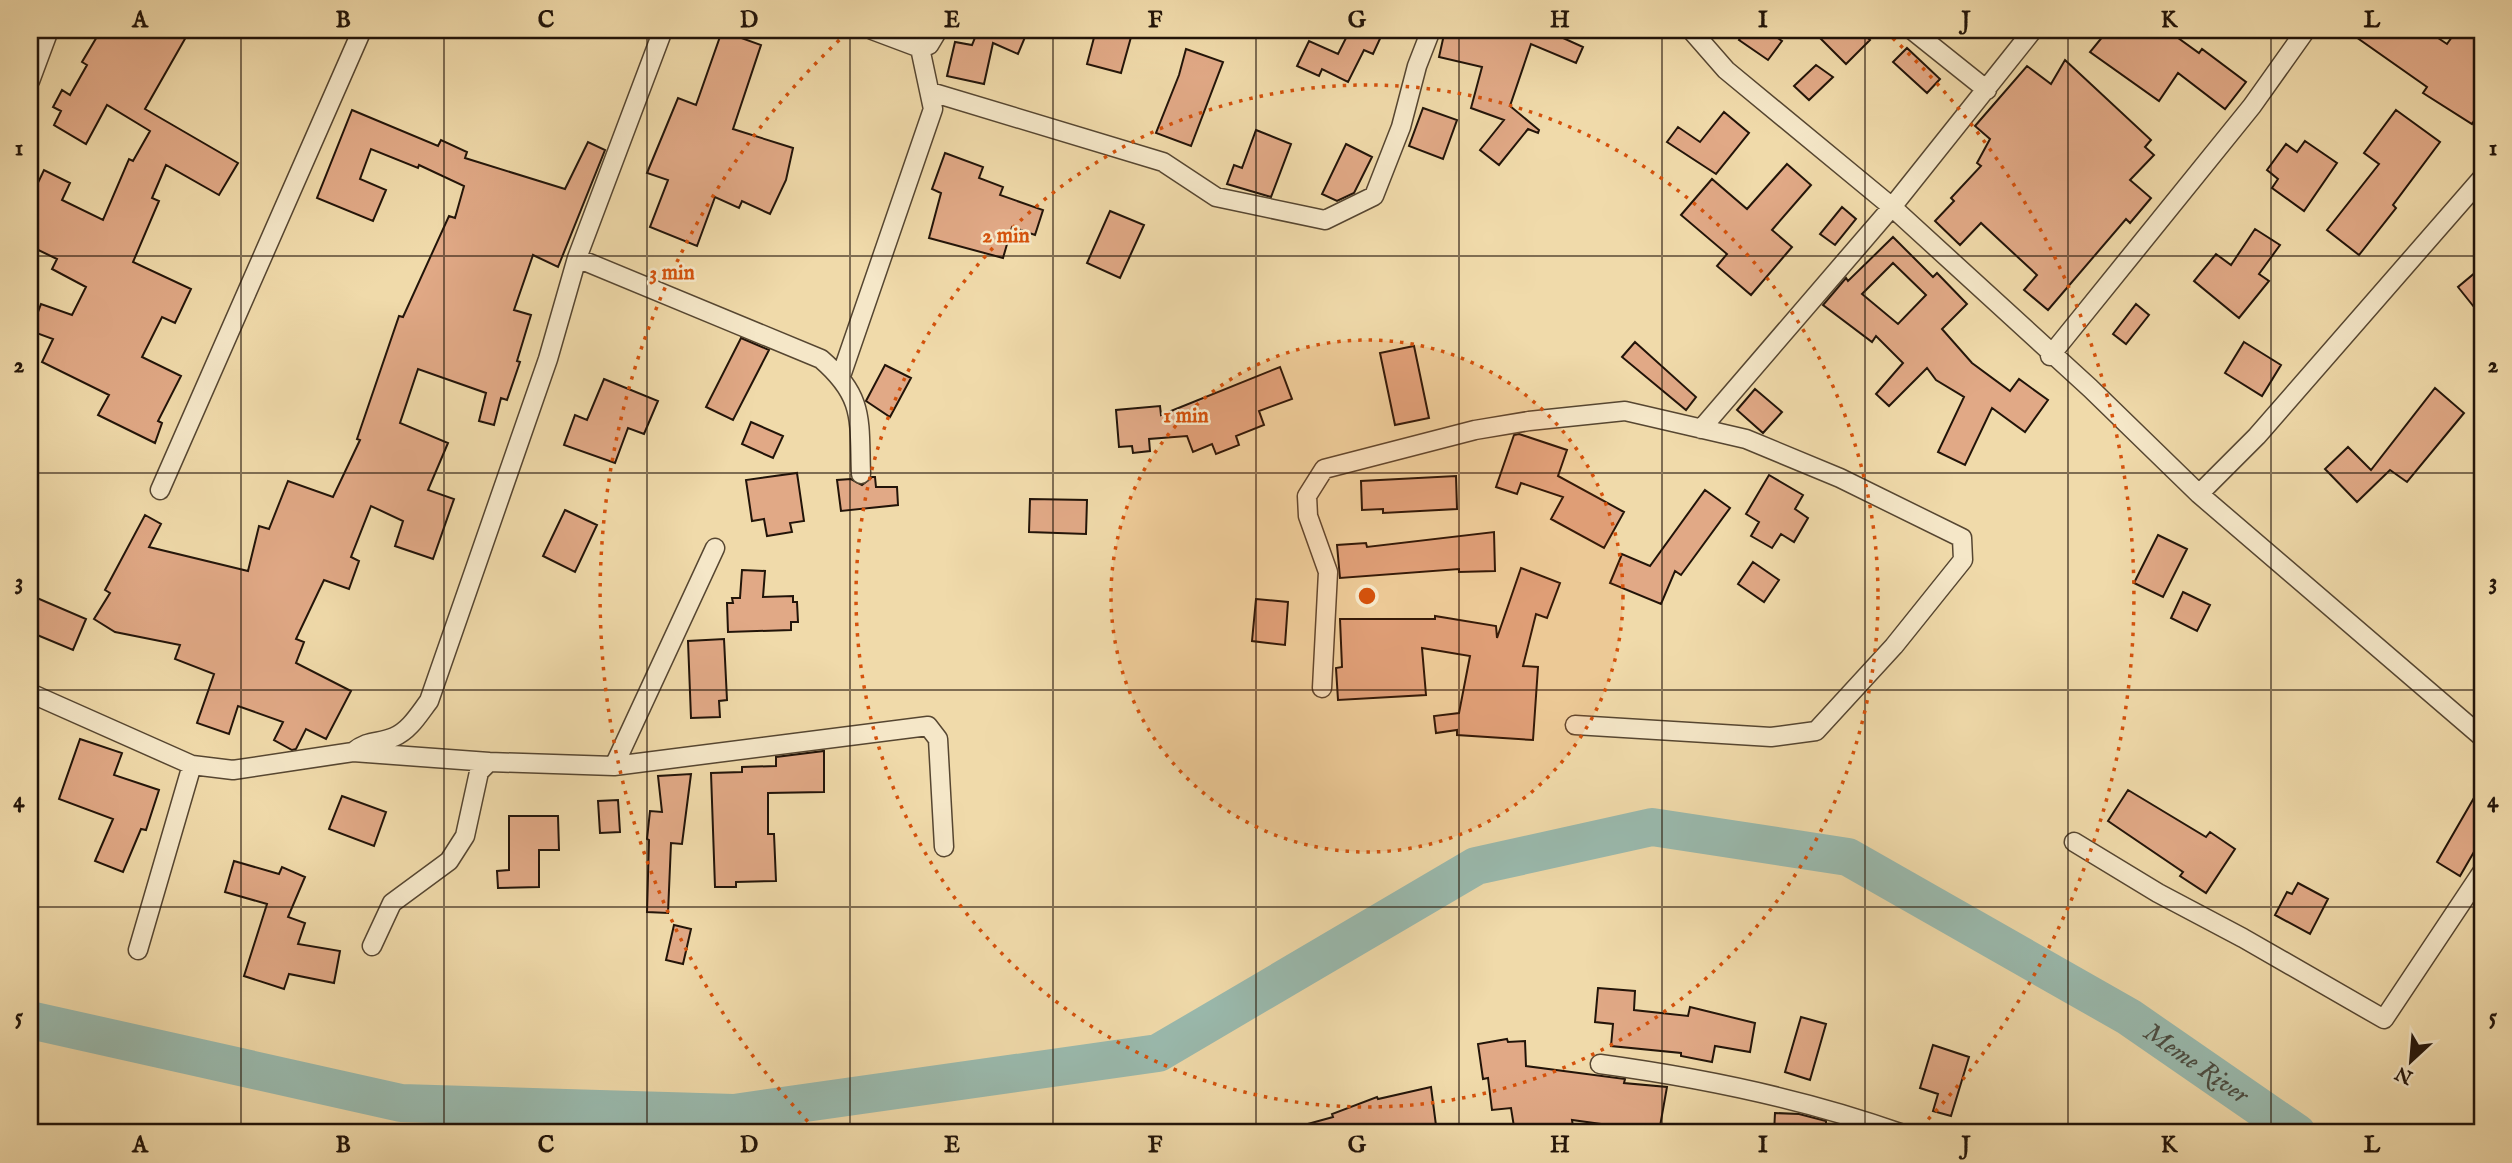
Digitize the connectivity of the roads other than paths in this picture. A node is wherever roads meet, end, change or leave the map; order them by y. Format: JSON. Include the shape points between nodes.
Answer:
{"nodes":[{"id":1,"x":49,"y":30,"type":"edge"},
{"id":2,"x":362,"y":30,"type":"edge"},
{"id":3,"x":663,"y":30,"type":"edge"},
{"id":4,"x":872,"y":30,"type":"edge"},
{"id":5,"x":938,"y":30,"type":"edge"},
{"id":6,"x":1432,"y":30,"type":"edge"},
{"id":7,"x":1692,"y":30,"type":"edge"},
{"id":8,"x":1912,"y":30,"type":"edge"},
{"id":9,"x":2033,"y":30,"type":"edge"},
{"id":10,"x":2306,"y":30,"type":"edge"},
{"id":11,"x":36,"y":47,"type":"edge"},
{"id":12,"x":920,"y":48,"type":"junction"},
{"id":13,"x":30,"y":81,"type":"edge"},
{"id":14,"x":1987,"y":90,"type":"junction"},
{"id":15,"x":931,"y":92,"type":"junction"},
{"id":16,"x":2482,"y":178,"type":"edge"},
{"id":17,"x":1892,"y":207,"type":"junction"},
{"id":18,"x":577,"y":258,"type":"junction"},
{"id":19,"x":2050,"y":356,"type":"junction"},
{"id":20,"x":841,"y":376,"type":"junction"},
{"id":21,"x":1701,"y":429,"type":"junction"},
{"id":22,"x":861,"y":474,"type":"dead end"},
{"id":23,"x":160,"y":490,"type":"dead end"},
{"id":24,"x":2199,"y":494,"type":"junction"},
{"id":25,"x":715,"y":548,"type":"dead end"},
{"id":26,"x":1322,"y":688,"type":"dead end"},
{"id":27,"x":30,"y":693,"type":"edge"},
{"id":28,"x":1575,"y":724,"type":"dead end"},
{"id":29,"x":2482,"y":737,"type":"edge"},
{"id":30,"x":353,"y":752,"type":"junction"},
{"id":31,"x":489,"y":762,"type":"junction"},
{"id":32,"x":192,"y":765,"type":"junction"},
{"id":33,"x":614,"y":766,"type":"junction"},
{"id":34,"x":2074,"y":842,"type":"dead end"},
{"id":35,"x":944,"y":847,"type":"dead end"},
{"id":36,"x":2482,"y":872,"type":"edge"},
{"id":37,"x":372,"y":946,"type":"dead end"},
{"id":38,"x":138,"y":950,"type":"dead end"},
{"id":39,"x":1600,"y":1064,"type":"dead end"},
{"id":40,"x":1900,"y":1133,"type":"edge"}],
"edges":[{"from":1,"to":11,"type":"street"},
{"from":2,"to":23,"type":"street"},
{"from":3,"to":18,"type":"street"},
{"from":4,"to":12,"type":"street"},
{"from":5,"to":12,"type":"street","via":[[929,45]]},
{"from":6,"to":15,"type":"street","via":[[1374,196],[1325,220],[1216,197],[1163,162]]},
{"from":7,"to":17,"type":"street","via":[[1726,70]]},
{"from":8,"to":14,"type":"street"},
{"from":9,"to":14,"type":"street"},
{"from":10,"to":19,"type":"street","via":[[2252,106]]},
{"from":11,"to":13,"type":"street"},
{"from":12,"to":15,"type":"street"},
{"from":14,"to":17,"type":"street"},
{"from":15,"to":20,"type":"street","via":[[933,109]]},
{"from":16,"to":24,"type":"street","via":[[2257,436]]},
{"from":17,"to":19,"type":"street"},
{"from":17,"to":21,"type":"street"},
{"from":18,"to":20,"type":"street","via":[[821,359]]},
{"from":18,"to":30,"type":"street","via":[[548,359],[429,701],[412,725],[394,737],[366,742]]},
{"from":19,"to":24,"type":"street","via":[[2090,388]]},
{"from":20,"to":22,"type":"street","via":[[859,417]]},
{"from":21,"to":26,"type":"street","via":[[1625,411],[1529,421],[1475,430],[1324,469],[1307,496],[1308,516],[1328,572]]},
{"from":21,"to":28,"type":"street","via":[[1746,439],[1840,478],[1962,538],[1963,560],[1895,646],[1816,731],[1770,737]]},
{"from":24,"to":29,"type":"street"},
{"from":25,"to":33,"type":"street"},
{"from":27,"to":32,"type":"street"},
{"from":30,"to":31,"type":"street"},
{"from":30,"to":32,"type":"street","via":[[233,770]]},
{"from":31,"to":33,"type":"street"},
{"from":31,"to":37,"type":"street","via":[[479,772],[465,836],[449,861],[392,903]]},
{"from":32,"to":38,"type":"street"},
{"from":33,"to":35,"type":"street","via":[[928,726],[938,739]]},
{"from":34,"to":36,"type":"street","via":[[2385,1019]]},
{"from":39,"to":40,"type":"street","via":[[1699,1077],[1796,1099]]}]}
